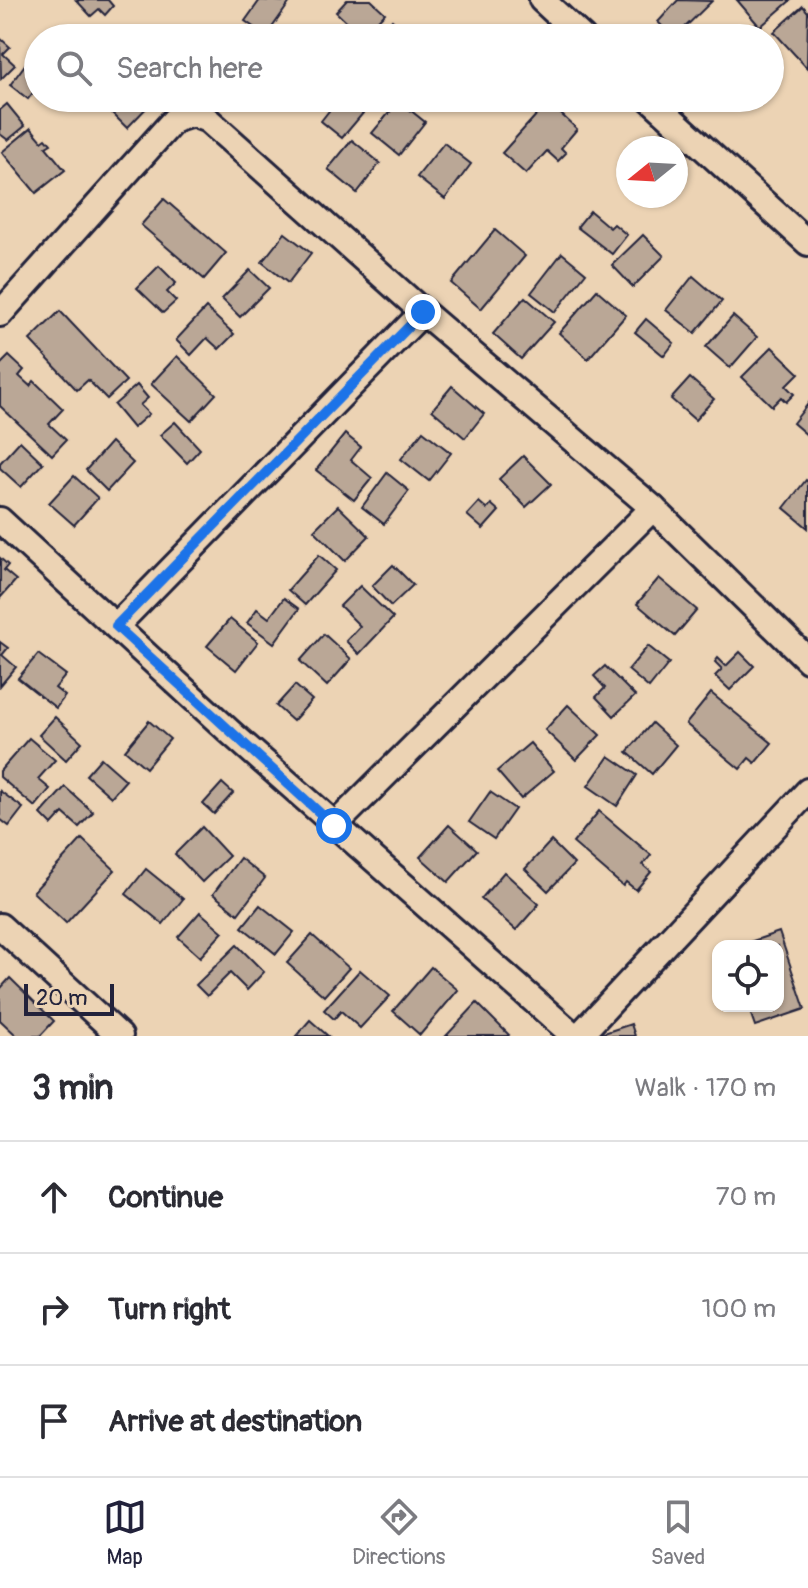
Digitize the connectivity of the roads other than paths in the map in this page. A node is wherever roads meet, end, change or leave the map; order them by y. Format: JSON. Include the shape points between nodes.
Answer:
{"nodes":[{"id":1,"x":542,"y":0,"type":"edge"},
{"id":2,"x":568,"y":24,"type":"edge"},
{"id":3,"x":664,"y":112,"type":"edge"},
{"id":4,"x":808,"y":243,"type":"edge"},
{"id":5,"x":423,"y":312,"type":"junction"},
{"id":6,"x":0,"y":314,"type":"edge"},
{"id":7,"x":653,"y":508,"type":"junction"},
{"id":8,"x":0,"y":520,"type":"edge"},
{"id":9,"x":116,"y":626,"type":"junction"},
{"id":10,"x":808,"y":660,"type":"edge"},
{"id":11,"x":808,"y":791,"type":"edge"},
{"id":12,"x":334,"y":826,"type":"junction"},
{"id":13,"x":0,"y":926,"type":"edge"},
{"id":14,"x":120,"y":1036,"type":"edge"},
{"id":15,"x":576,"y":1036,"type":"edge"}],
"edges":[{"from":1,"to":2,"type":"street"},
{"from":3,"to":4,"type":"street"},
{"from":5,"to":6,"type":"street","via":[[208,120],[192,114],[174,120]]},
{"from":5,"to":7,"type":"street"},
{"from":5,"to":9,"type":"street"},
{"from":7,"to":10,"type":"street"},
{"from":7,"to":12,"type":"street"},
{"from":8,"to":9,"type":"street"},
{"from":9,"to":12,"type":"street"},
{"from":11,"to":15,"type":"street"},
{"from":12,"to":15,"type":"street"},
{"from":13,"to":14,"type":"street"}]}
